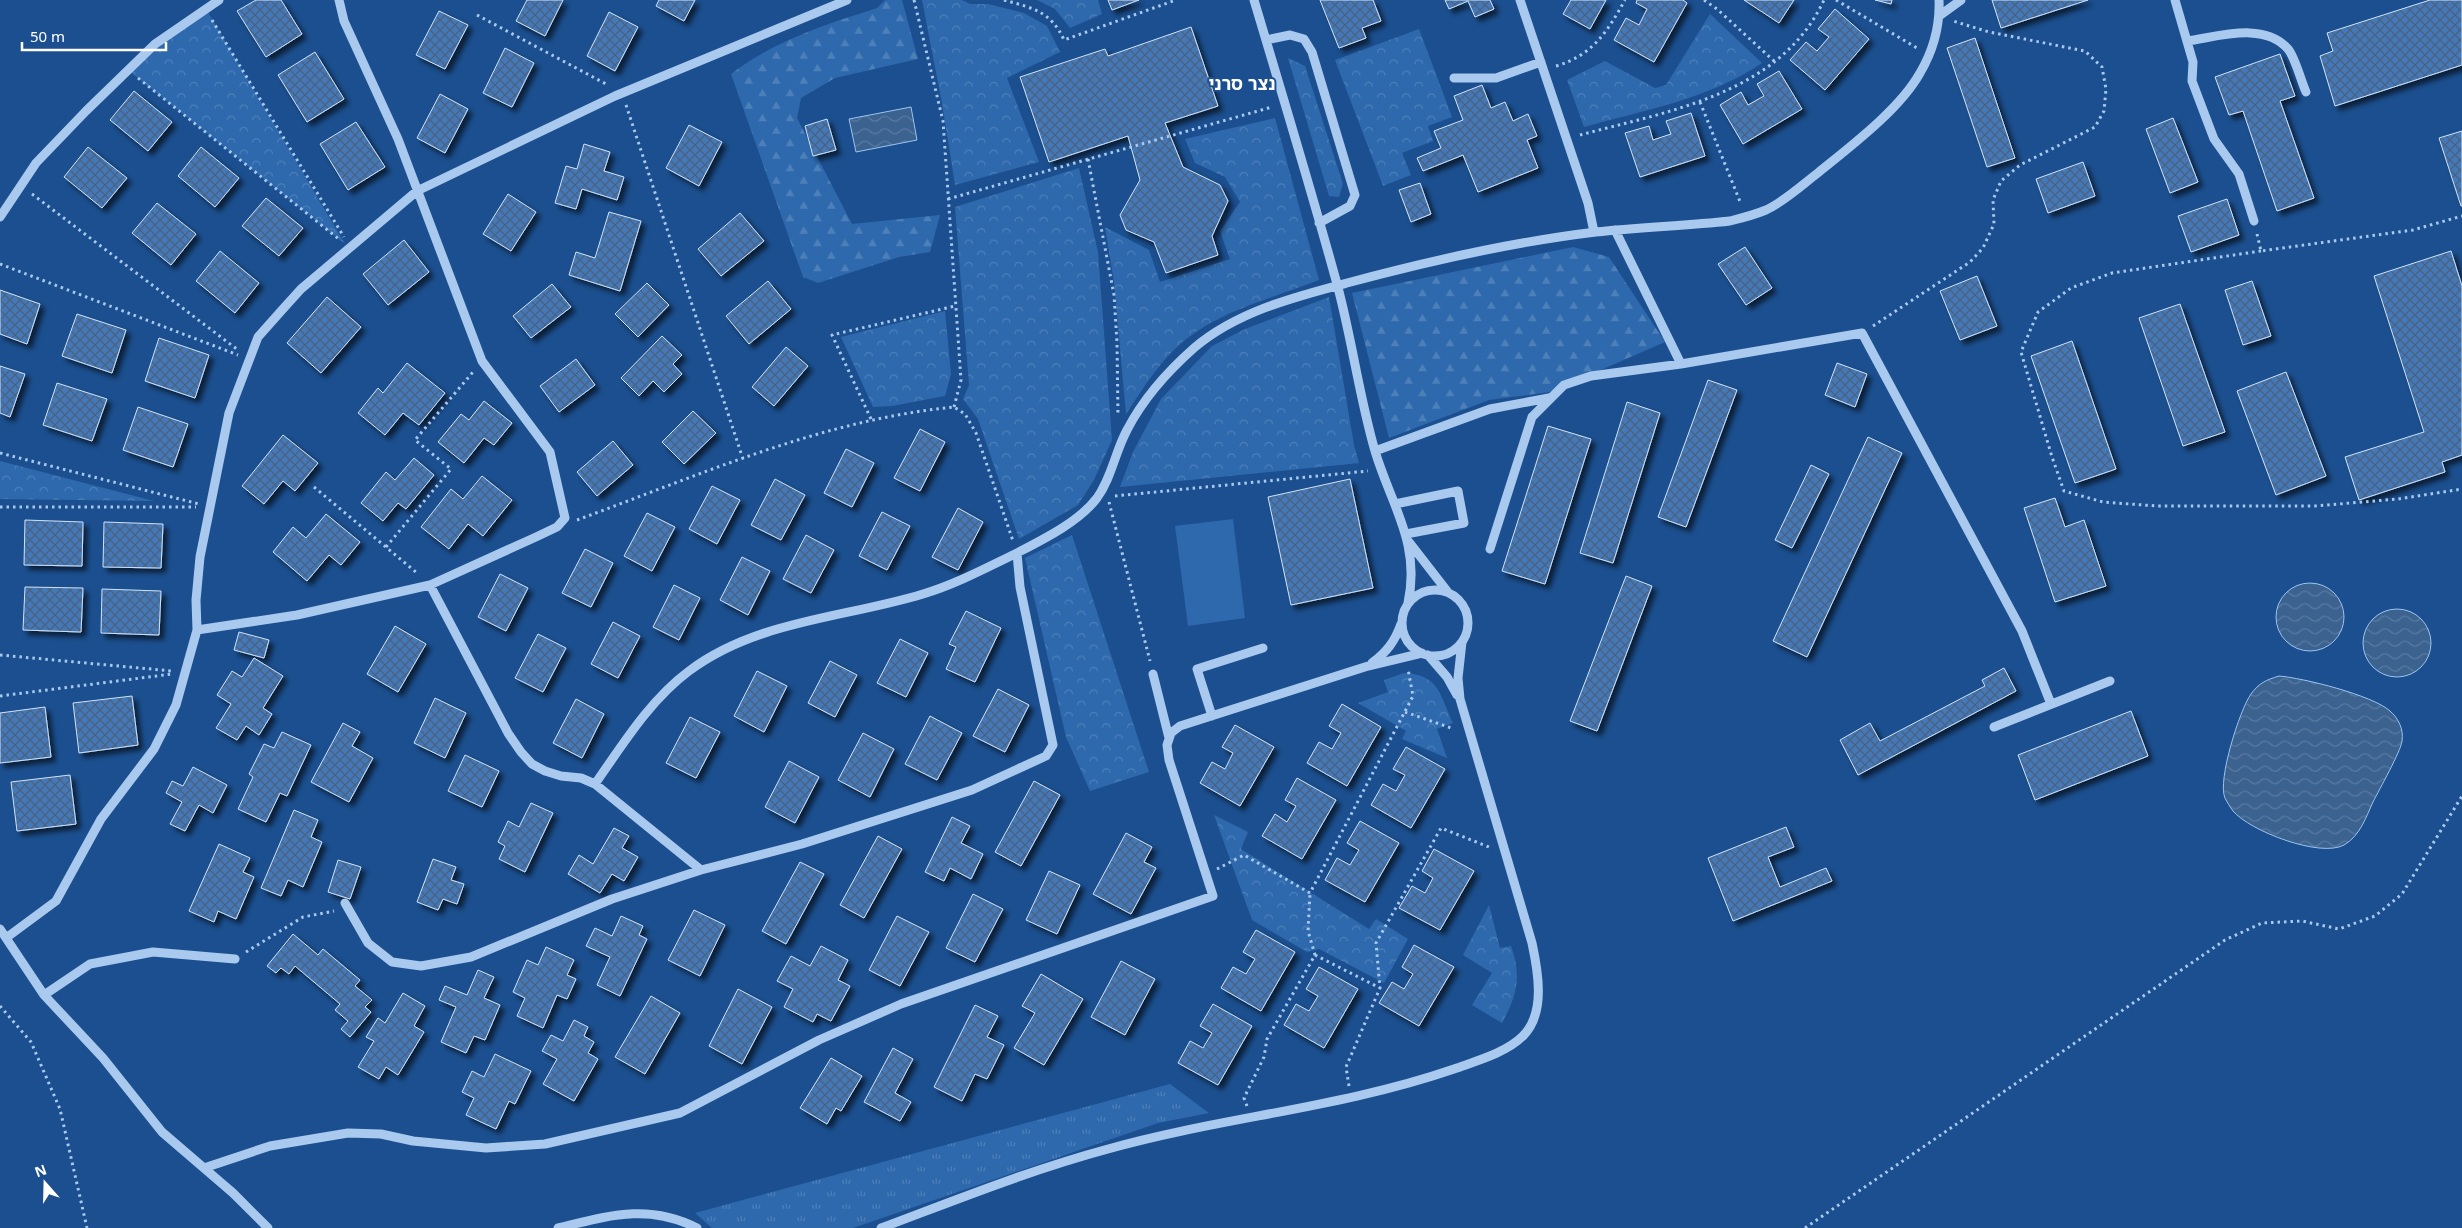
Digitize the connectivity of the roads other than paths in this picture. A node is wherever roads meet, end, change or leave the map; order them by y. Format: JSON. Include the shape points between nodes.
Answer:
{"nodes":[{"id":1,"x":219,"y":0,"type":"edge"},
{"id":2,"x":339,"y":0,"type":"edge"},
{"id":3,"x":847,"y":0,"type":"edge"},
{"id":4,"x":1254,"y":0,"type":"edge"},
{"id":5,"x":1520,"y":0,"type":"edge"},
{"id":6,"x":1939,"y":0,"type":"edge"},
{"id":7,"x":1961,"y":0,"type":"edge"},
{"id":8,"x":2175,"y":0,"type":"edge"},
{"id":9,"x":1939,"y":16,"type":"junction"},
{"id":10,"x":1266,"y":40,"type":"junction"},
{"id":11,"x":2187,"y":40,"type":"junction"},
{"id":12,"x":1543,"y":66,"type":"junction"},
{"id":13,"x":1454,"y":78,"type":"dead end"},
{"id":14,"x":2306,"y":92,"type":"dead end"},
{"id":15,"x":417,"y":191,"type":"junction"},
{"id":16,"x":0,"y":217,"type":"edge"},
{"id":17,"x":2254,"y":221,"type":"road end"},
{"id":18,"x":1319,"y":223,"type":"junction"},
{"id":19,"x":1615,"y":230,"type":"junction"},
{"id":20,"x":1594,"y":232,"type":"junction"},
{"id":21,"x":1337,"y":285,"type":"junction"},
{"id":22,"x":1681,"y":364,"type":"junction"},
{"id":23,"x":1549,"y":398,"type":"junction"},
{"id":24,"x":1375,"y":451,"type":"junction"},
{"id":25,"x":1394,"y":504,"type":"junction"},
{"id":26,"x":1407,"y":537,"type":"junction"},
{"id":27,"x":1490,"y":549,"type":"dead end"},
{"id":28,"x":1017,"y":552,"type":"junction"},
{"id":29,"x":430,"y":585,"type":"junction"},
{"id":30,"x":1448,"y":592,"type":"junction"},
{"id":31,"x":1408,"y":603,"type":"junction"},
{"id":32,"x":1402,"y":624,"type":"junction"},
{"id":33,"x":197,"y":630,"type":"junction"},
{"id":34,"x":1462,"y":642,"type":"junction"},
{"id":35,"x":1263,"y":648,"type":"dead end"},
{"id":36,"x":1425,"y":654,"type":"junction"},
{"id":37,"x":1368,"y":666,"type":"junction"},
{"id":38,"x":1153,"y":674,"type":"road end"},
{"id":39,"x":2110,"y":681,"type":"dead end"},
{"id":40,"x":1460,"y":699,"type":"junction"},
{"id":41,"x":2051,"y":704,"type":"junction"},
{"id":42,"x":1212,"y":716,"type":"junction"},
{"id":43,"x":1994,"y":727,"type":"dead end"},
{"id":44,"x":1169,"y":738,"type":"junction"},
{"id":45,"x":595,"y":784,"type":"junction"},
{"id":46,"x":700,"y":870,"type":"junction"},
{"id":47,"x":347,"y":906,"type":"road end"},
{"id":48,"x":0,"y":929,"type":"edge"},
{"id":49,"x":6,"y":938,"type":"junction"},
{"id":50,"x":235,"y":959,"type":"road end"},
{"id":51,"x":44,"y":994,"type":"junction"},
{"id":52,"x":204,"y":1168,"type":"junction"},
{"id":53,"x":268,"y":1228,"type":"edge"},
{"id":54,"x":558,"y":1228,"type":"edge"},
{"id":55,"x":696,"y":1228,"type":"edge"},
{"id":56,"x":882,"y":1228,"type":"edge"}],
"edges":[{"from":1,"to":16,"type":"street","via":[[156,44],[86,111],[36,163]]},
{"from":2,"to":15,"type":"street","via":[[344,21],[398,139]]},
{"from":3,"to":15,"type":"street","via":[[622,93]]},
{"from":4,"to":10,"type":"street"},
{"from":5,"to":12,"type":"street"},
{"from":6,"to":9,"type":"street"},
{"from":7,"to":9,"type":"street"},
{"from":8,"to":11,"type":"street"},
{"from":9,"to":19,"type":"street","via":[[1929,56],[1904,94],[1856,142],[1794,192],[1768,209],[1746,218]]},
{"from":10,"to":18,"type":"street"},
{"from":10,"to":18,"type":"street","via":[[1290,35],[1304,39],[1312,52],[1355,194],[1350,206]]},
{"from":11,"to":14,"type":"street","via":[[2254,32],[2274,39],[2288,49]]},
{"from":11,"to":17,"type":"street","via":[[2193,62],[2192,80],[2214,140],[2239,174]]},
{"from":12,"to":13,"type":"street","via":[[1496,78]]},
{"from":12,"to":20,"type":"street","via":[[1588,203]]},
{"from":15,"to":29,"type":"street","via":[[482,361],[550,452],[565,518],[557,527]]},
{"from":15,"to":33,"type":"street","via":[[301,289],[258,337],[229,413],[209,507],[200,557]]},
{"from":18,"to":21,"type":"street"},
{"from":19,"to":20,"type":"street"},
{"from":19,"to":22,"type":"street"},
{"from":20,"to":21,"type":"street","via":[[1429,261]]},
{"from":21,"to":24,"type":"street"},
{"from":21,"to":28,"type":"street","via":[[1291,298],[1227,324],[1196,346],[1142,404],[1125,433],[1111,472],[1097,498],[1078,518]]},
{"from":22,"to":23,"type":"street","via":[[1591,376],[1564,385]]},
{"from":22,"to":41,"type":"street","via":[[1862,333],[2022,631]]},
{"from":23,"to":24,"type":"street","via":[[1490,409]]},
{"from":23,"to":27,"type":"street","via":[[1532,417]]},
{"from":24,"to":25,"type":"street"},
{"from":25,"to":26,"type":"street"},
{"from":25,"to":26,"type":"street","via":[[1458,491],[1464,523]]},
{"from":26,"to":30,"type":"street"},
{"from":26,"to":31,"type":"street","via":[[1412,565]]},
{"from":28,"to":45,"type":"street","via":[[925,594],[818,617],[745,639],[714,655],[668,689]]},
{"from":28,"to":46,"type":"street","via":[[1020,587],[1053,745],[1046,756],[972,790],[802,844]]},
{"from":29,"to":33,"type":"street","via":[[297,615]]},
{"from":29,"to":45,"type":"street","via":[[521,752],[532,764],[545,771]]},
{"from":30,"to":31,"type":"street","via":[[1426,590]]},
{"from":30,"to":34,"type":"street","via":[[1460,602],[1468,616]]},
{"from":31,"to":32,"type":"street"},
{"from":32,"to":36,"type":"street","via":[[1409,644]]},
{"from":32,"to":37,"type":"street","via":[[1384,654]]},
{"from":33,"to":49,"type":"street","via":[[176,705],[154,749],[101,819],[56,901]]},
{"from":34,"to":36,"type":"street","via":[[1449,653],[1439,656]]},
{"from":34,"to":40,"type":"street","via":[[1458,678]]},
{"from":35,"to":42,"type":"street","via":[[1196,669]]},
{"from":36,"to":37,"type":"street"},
{"from":36,"to":40,"type":"street","via":[[1447,677]]},
{"from":37,"to":42,"type":"street"},
{"from":38,"to":44,"type":"street"},
{"from":39,"to":41,"type":"street"},
{"from":40,"to":56,"type":"street","via":[[1537,968],[1538,998],[1534,1020],[1523,1036],[1480,1060],[1430,1077],[1351,1098],[1108,1149],[1018,1176]]},
{"from":41,"to":43,"type":"street"},
{"from":42,"to":44,"type":"street","via":[[1180,726]]},
{"from":44,"to":52,"type":"street","via":[[1167,745],[1172,775],[1213,896],[901,1004],[819,1040],[680,1113],[545,1144],[486,1148],[413,1141],[381,1134],[348,1134],[270,1146]]},
{"from":45,"to":46,"type":"street"},
{"from":46,"to":47,"type":"street","via":[[612,899],[471,957],[421,966],[392,962],[368,943]]},
{"from":48,"to":49,"type":"street"},
{"from":49,"to":51,"type":"street"},
{"from":50,"to":51,"type":"street","via":[[153,952],[90,964]]},
{"from":51,"to":52,"type":"street","via":[[162,1132]]},
{"from":52,"to":53,"type":"street"},
{"from":54,"to":55,"type":"street","via":[[627,1214],[654,1213]]}]}
